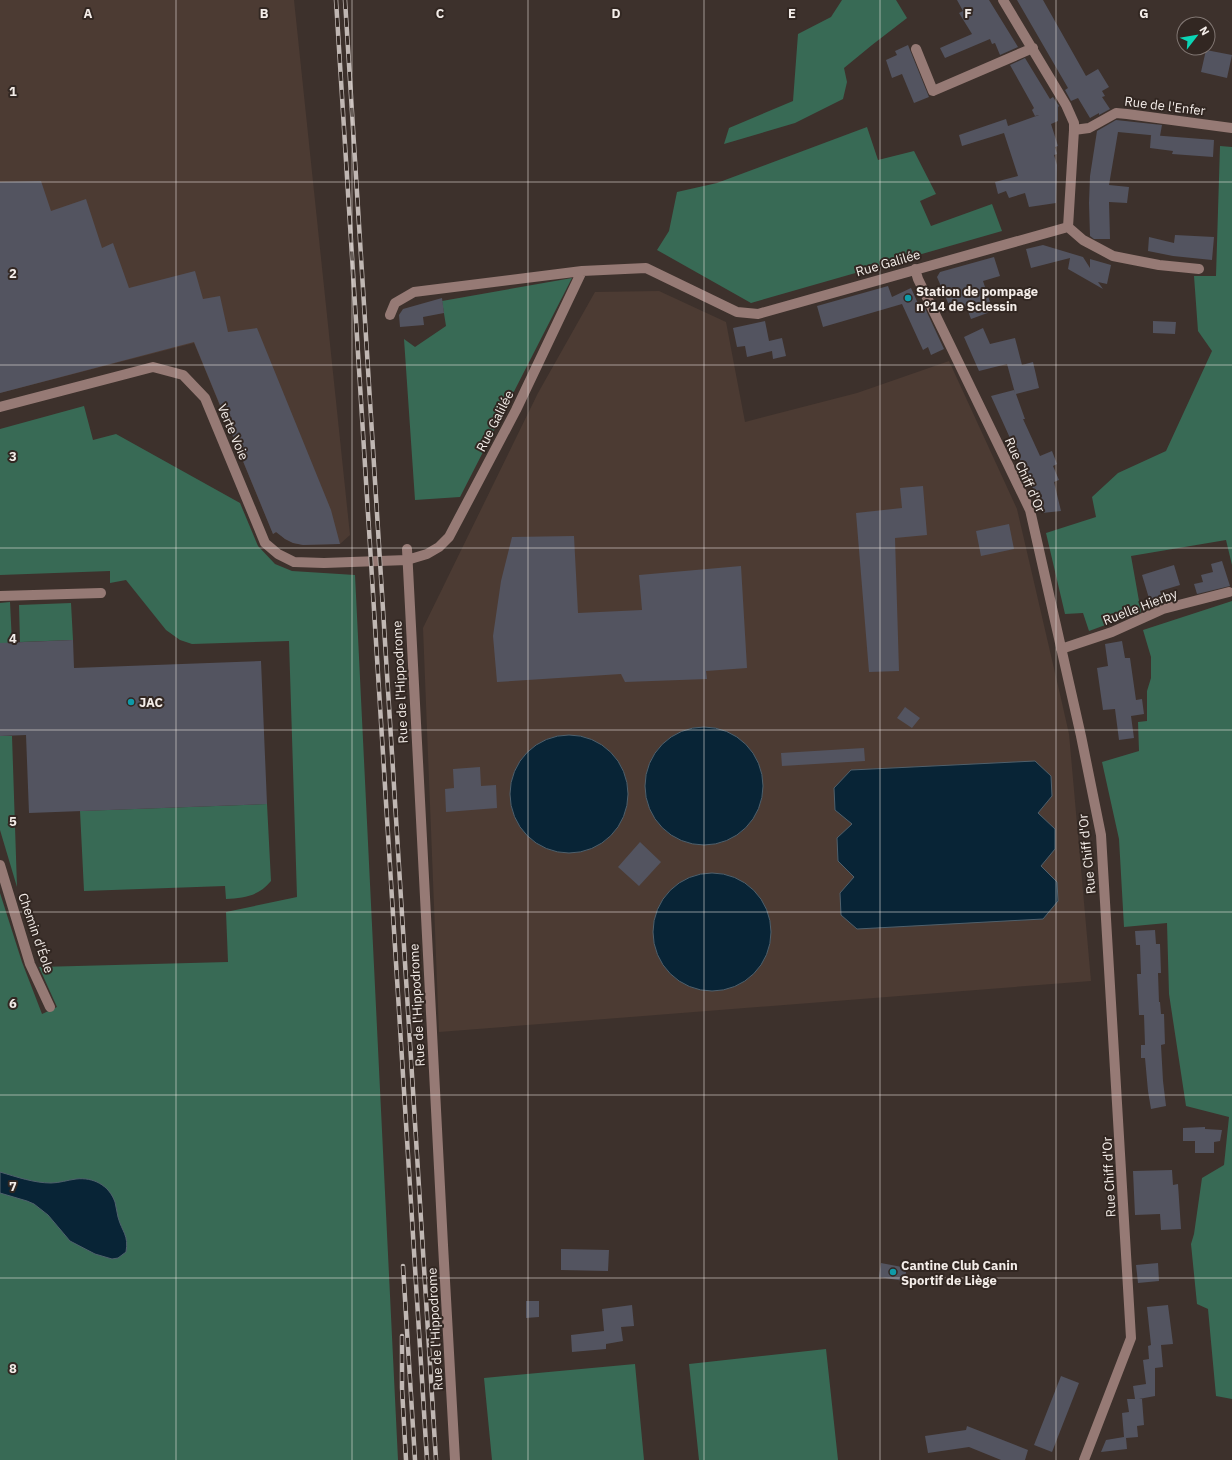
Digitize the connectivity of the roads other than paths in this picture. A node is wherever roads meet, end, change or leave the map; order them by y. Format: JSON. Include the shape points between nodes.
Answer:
{"nodes":[{"id":1,"x":1003,"y":0,"type":"edge"},
{"id":2,"x":1033,"y":48,"type":"junction"},
{"id":3,"x":916,"y":49,"type":"dead end"},
{"id":4,"x":1232,"y":128,"type":"edge"},
{"id":5,"x":1074,"y":130,"type":"junction"},
{"id":6,"x":1068,"y":227,"type":"junction"},
{"id":7,"x":915,"y":269,"type":"junction"},
{"id":8,"x":1198,"y":269,"type":"dead end"},
{"id":9,"x":582,"y":271,"type":"junction"},
{"id":10,"x":390,"y":315,"type":"dead end"},
{"id":11,"x":0,"y":407,"type":"edge"},
{"id":12,"x":407,"y":549,"type":"dead end"},
{"id":13,"x":407,"y":560,"type":"junction"},
{"id":14,"x":1229,"y":592,"type":"dead end"},
{"id":15,"x":101,"y":593,"type":"dead end"},
{"id":16,"x":0,"y":596,"type":"edge"},
{"id":17,"x":1061,"y":649,"type":"junction"},
{"id":18,"x":0,"y":865,"type":"edge"},
{"id":19,"x":50,"y":1007,"type":"dead end"},
{"id":20,"x":455,"y":1460,"type":"edge"},
{"id":21,"x":1084,"y":1460,"type":"edge"}],
"edges":[{"from":1,"to":2,"type":"street"},
{"from":2,"to":3,"type":"street","via":[[933,91]]},
{"from":2,"to":5,"type":"street","via":[[1066,105],[1074,123]]},
{"from":4,"to":5,"type":"street","name":"Rue de l'Enfer","via":[[1116,114],[1089,128]]},
{"from":5,"to":6,"type":"street"},
{"from":6,"to":7,"type":"street","name":"Rue Galilée"},
{"from":6,"to":8,"type":"street","via":[[1083,240],[1113,256],[1158,265]]},
{"from":7,"to":9,"type":"street","name":"Rue Galilée","via":[[758,314],[737,312],[646,268]]},
{"from":7,"to":17,"type":"street","name":"Rue Chiff d'Or","via":[[1030,510]]},
{"from":9,"to":10,"type":"street","name":"Rue Galilée","via":[[414,292],[396,303]]},
{"from":9,"to":13,"type":"street","name":"Rue Galilée","via":[[516,410],[449,537],[427,554]]},
{"from":11,"to":13,"type":"street","name":"Verte Voie","via":[[153,367],[183,375],[204,398],[265,543],[294,562]]},
{"from":12,"to":13,"type":"street","name":"Rue de l'Hippodrome"},
{"from":13,"to":20,"type":"street","name":"Rue de l'Hippodrome"},
{"from":14,"to":17,"type":"street","name":"Ruelle Hierby","via":[[1163,609],[1112,632]]},
{"from":15,"to":16,"type":"street"},
{"from":17,"to":21,"type":"street","name":"Rue Chiff d'Or","via":[[1101,835],[1131,1338]]},
{"from":18,"to":19,"type":"street","name":"Chemin d'Éole","via":[[30,964]]}]}
